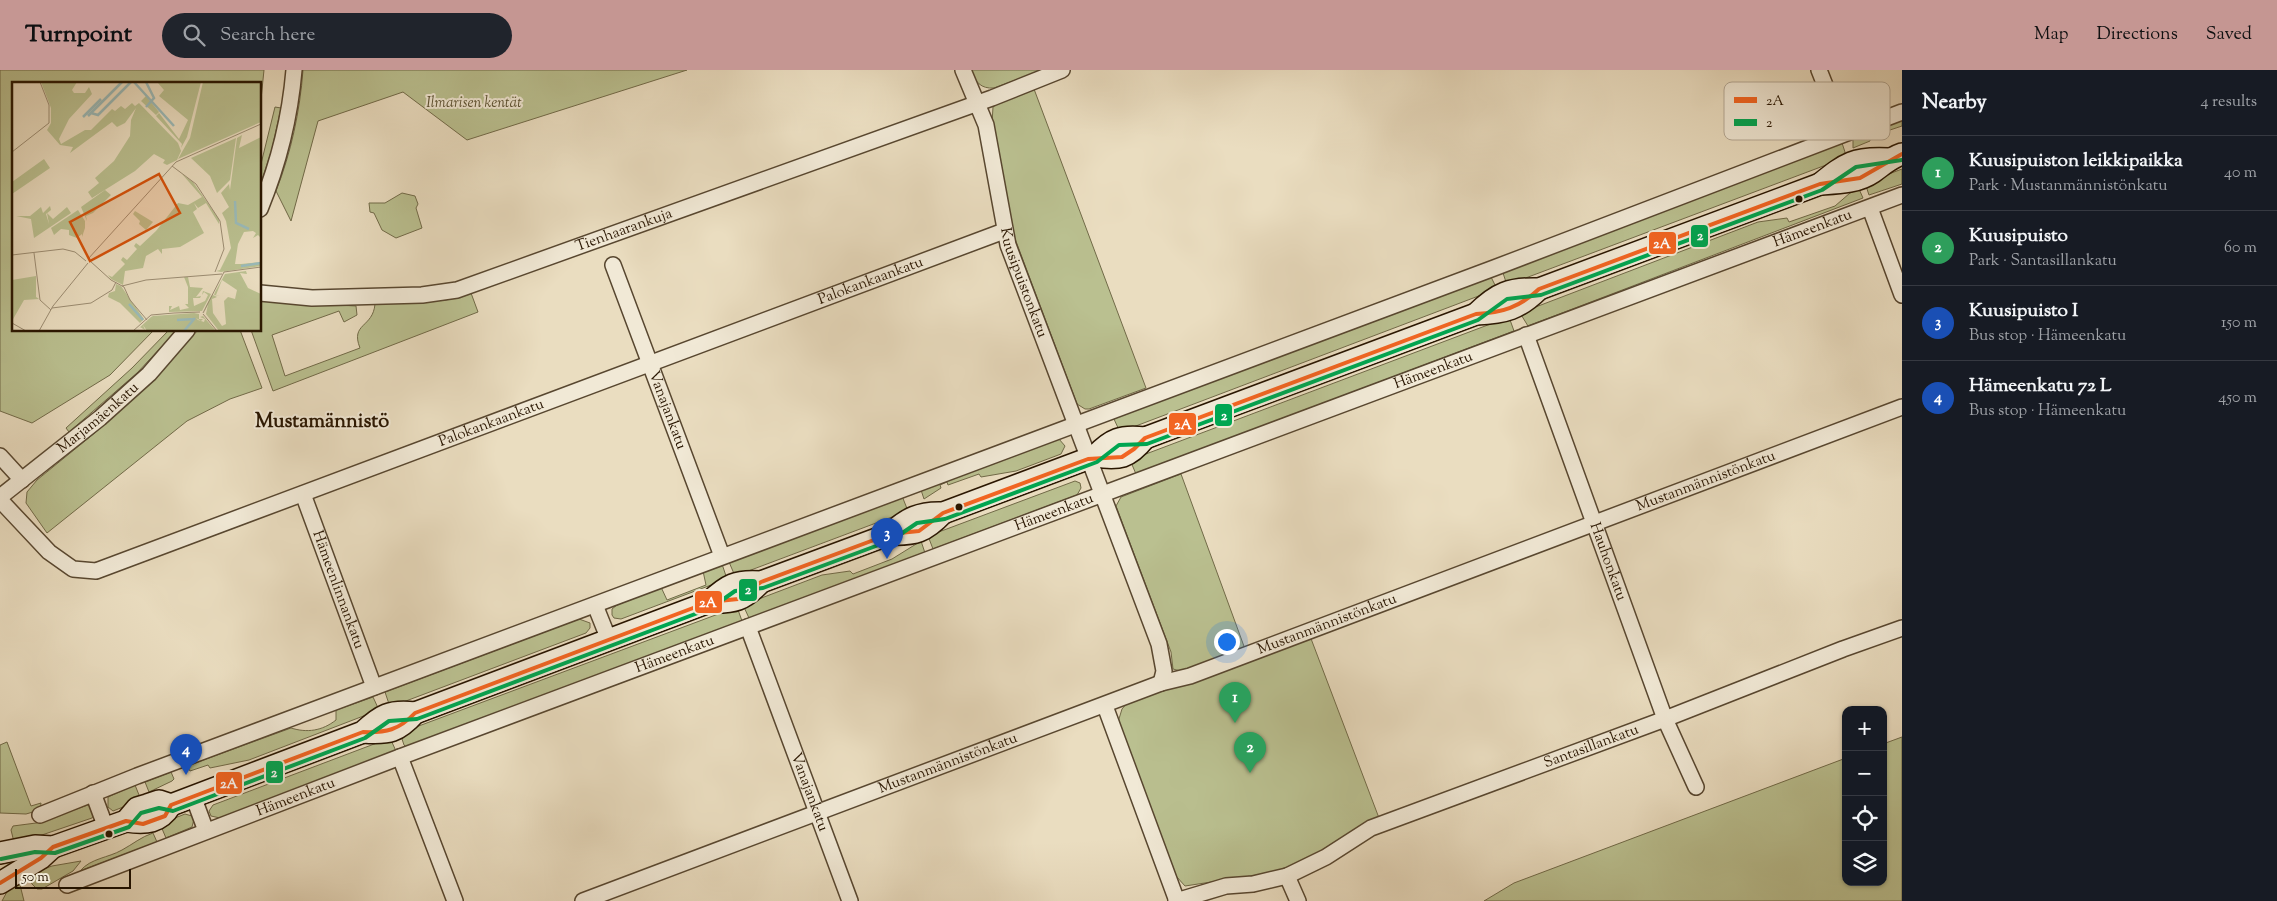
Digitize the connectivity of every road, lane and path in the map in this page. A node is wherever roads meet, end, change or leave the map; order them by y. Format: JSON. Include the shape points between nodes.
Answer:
{"nodes":[{"id":1,"x":294,"y":70,"type":"edge"},
{"id":2,"x":964,"y":70,"type":"edge"},
{"id":3,"x":1062,"y":70,"type":"edge"},
{"id":4,"x":1819,"y":70,"type":"edge"},
{"id":5,"x":1824,"y":82,"type":"edge"},
{"id":6,"x":977,"y":102,"type":"junction"},
{"id":7,"x":1902,"y":112,"type":"edge"},
{"id":8,"x":1890,"y":116,"type":"edge"},
{"id":9,"x":1826,"y":140,"type":"edge"},
{"id":10,"x":1895,"y":156,"type":"edge"},
{"id":11,"x":1902,"y":195,"type":"edge"},
{"id":12,"x":261,"y":206,"type":"edge"},
{"id":13,"x":1870,"y":208,"type":"junction"},
{"id":14,"x":1004,"y":231,"type":"junction"},
{"id":15,"x":613,"y":265,"type":"dead end"},
{"id":16,"x":261,"y":294,"type":"edge"},
{"id":17,"x":1902,"y":295,"type":"edge"},
{"id":18,"x":186,"y":331,"type":"edge"},
{"id":19,"x":1526,"y":335,"type":"junction"},
{"id":20,"x":650,"y":362,"type":"junction"},
{"id":21,"x":1902,"y":407,"type":"edge"},
{"id":22,"x":1075,"y":424,"type":"junction"},
{"id":23,"x":0,"y":456,"type":"edge"},
{"id":24,"x":1091,"y":458,"type":"junction"},
{"id":25,"x":22,"y":480,"type":"junction"},
{"id":26,"x":303,"y":494,"type":"junction"},
{"id":27,"x":1102,"y":495,"type":"junction"},
{"id":28,"x":0,"y":498,"type":"edge"},
{"id":29,"x":1592,"y":523,"type":"junction"},
{"id":30,"x":722,"y":556,"type":"junction"},
{"id":31,"x":596,"y":605,"type":"junction"},
{"id":32,"x":748,"y":627,"type":"junction"},
{"id":33,"x":1902,"y":628,"type":"edge"},
{"id":34,"x":609,"y":640,"type":"junction"},
{"id":35,"x":1161,"y":683,"type":"junction"},
{"id":36,"x":374,"y":687,"type":"junction"},
{"id":37,"x":1105,"y":706,"type":"junction"},
{"id":38,"x":1664,"y":719,"type":"junction"},
{"id":39,"x":400,"y":757,"type":"junction"},
{"id":40,"x":1696,"y":786,"type":"dead end"},
{"id":41,"x":93,"y":793,"type":"junction"},
{"id":42,"x":193,"y":796,"type":"junction"},
{"id":43,"x":818,"y":813,"type":"junction"},
{"id":44,"x":40,"y":815,"type":"dead end"},
{"id":45,"x":106,"y":828,"type":"junction"},
{"id":46,"x":206,"y":830,"type":"junction"},
{"id":47,"x":53,"y":847,"type":"junction"},
{"id":48,"x":0,"y":854,"type":"edge"},
{"id":49,"x":1287,"y":876,"type":"junction"},
{"id":50,"x":0,"y":883,"type":"edge"},
{"id":51,"x":68,"y":885,"type":"dead end"},
{"id":52,"x":455,"y":901,"type":"edge"},
{"id":53,"x":583,"y":901,"type":"edge"},
{"id":54,"x":850,"y":901,"type":"edge"},
{"id":55,"x":1176,"y":901,"type":"edge"},
{"id":56,"x":1298,"y":901,"type":"edge"}],
"edges":[{"from":1,"to":12,"type":"street","via":[[280,150]]},
{"from":2,"to":6,"type":"street","name":"Kuusipuistonkatu"},
{"from":3,"to":6,"type":"street","name":"Tienhaarankuja"},
{"from":4,"to":5,"type":"street"},
{"from":6,"to":14,"type":"street","name":"Kuusipuistonkatu","via":[[986,125]]},
{"from":6,"to":16,"type":"street","name":"Tienhaarankuja","via":[[457,290],[422,295],[312,298]]},
{"from":7,"to":8,"type":"street"},
{"from":9,"to":22,"type":"street"},
{"from":10,"to":24,"type":"main road","via":[[1865,158],[1843,166],[1820,184],[1539,289],[1518,288],[1492,298],[1476,314],[1145,438],[1128,436],[1117,439],[1107,443]]},
{"from":11,"to":13,"type":"street","name":"Hämeenkatu"},
{"from":13,"to":17,"type":"street"},
{"from":13,"to":19,"type":"street","name":"Hämeenkatu"},
{"from":14,"to":20,"type":"street","name":"Palokankaankatu"},
{"from":14,"to":22,"type":"street","name":"Kuusipuistonkatu"},
{"from":15,"to":20,"type":"street","name":"Vanajankatu"},
{"from":18,"to":25,"type":"street","name":"Marjamäenkatu","via":[[142,380]]},
{"from":19,"to":27,"type":"street","name":"Hämeenkatu"},
{"from":19,"to":29,"type":"street","name":"Hauhonkatu"},
{"from":20,"to":26,"type":"street","name":"Palokankaankatu"},
{"from":20,"to":30,"type":"street","name":"Vanajankatu"},
{"from":21,"to":29,"type":"street","name":"Mustanmännistönkatu"},
{"from":22,"to":24,"type":"street","name":"Kuusipuistonkatu"},
{"from":22,"to":30,"type":"street"},
{"from":23,"to":25,"type":"street"},
{"from":24,"to":27,"type":"street","name":"Kuusipuistonkatu"},
{"from":24,"to":34,"type":"main road","via":[[943,513],[925,513],[910,518],[890,534],[761,582],[733,584],[723,588],[709,602]]},
{"from":25,"to":28,"type":"street","name":"Marjamäenkatu"},
{"from":26,"to":28,"type":"street","name":"Palokankaankatu","via":[[96,571],[73,569],[49,552]]},
{"from":26,"to":36,"type":"street","name":"Hämeenlinnankatu"},
{"from":27,"to":32,"type":"street","name":"Hämeenkatu"},
{"from":27,"to":35,"type":"street","name":"Kuusipuistonkatu","via":[[1159,644],[1164,671]]},
{"from":29,"to":35,"type":"street","name":"Mustanmännistönkatu","via":[[1190,676]]},
{"from":29,"to":38,"type":"street","name":"Hauhonkatu"},
{"from":30,"to":31,"type":"street"},
{"from":31,"to":34,"type":"street"},
{"from":31,"to":36,"type":"street"},
{"from":32,"to":39,"type":"street","name":"Hämeenkatu"},
{"from":32,"to":43,"type":"street","name":"Vanajankatu"},
{"from":33,"to":38,"type":"street","name":"Santasillankatu"},
{"from":34,"to":42,"type":"main road","via":[[415,713],[392,713],[378,718],[363,732]]},
{"from":35,"to":37,"type":"street","name":"Mustanmännistönkatu"},
{"from":36,"to":41,"type":"street"},
{"from":37,"to":43,"type":"street","name":"Mustanmännistönkatu"},
{"from":37,"to":55,"type":"street"},
{"from":38,"to":40,"type":"street","name":"Hauhonkatu"},
{"from":38,"to":49,"type":"street","name":"Santasillankatu","via":[[1371,828],[1326,857]]},
{"from":39,"to":46,"type":"street","name":"Hämeenkatu"},
{"from":39,"to":52,"type":"street"},
{"from":41,"to":44,"type":"street"},
{"from":41,"to":45,"type":"street"},
{"from":42,"to":45,"type":"main road","via":[[171,804],[159,801],[137,808],[126,821]]},
{"from":42,"to":46,"type":"street"},
{"from":43,"to":53,"type":"street","name":"Mustanmännistönkatu"},
{"from":43,"to":54,"type":"street","name":"Vanajankatu"},
{"from":45,"to":47,"type":"main road"},
{"from":46,"to":51,"type":"street","name":"Hämeenkatu"},
{"from":47,"to":48,"type":"main road","via":[[34,846]]},
{"from":47,"to":50,"type":"main road"},
{"from":49,"to":55,"type":"street","name":"Santasillankatu","via":[[1226,886]]},
{"from":49,"to":56,"type":"street"}]}
